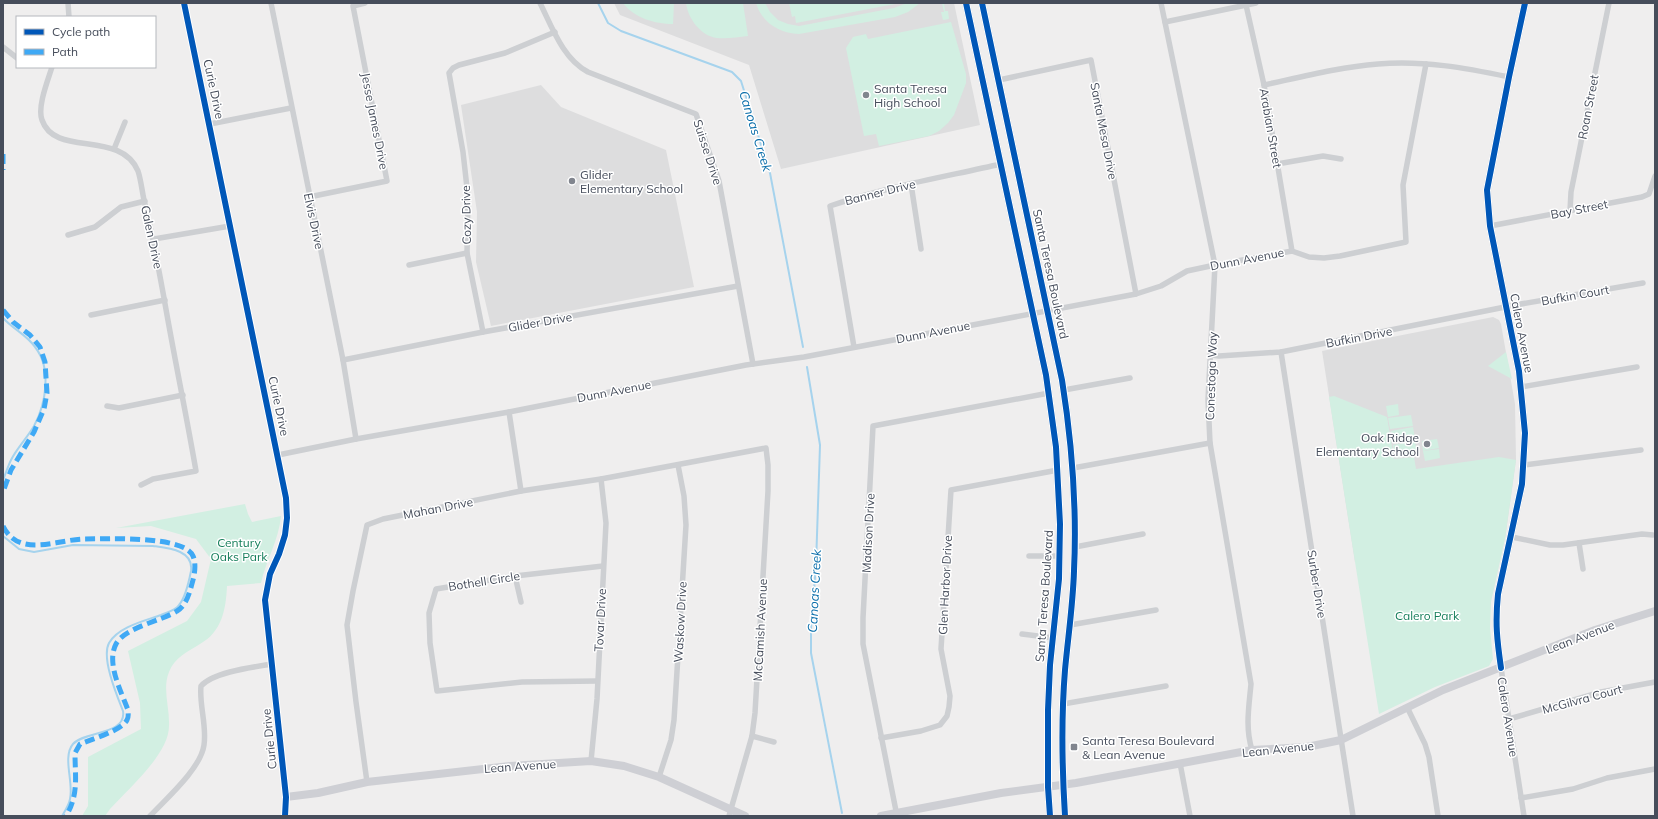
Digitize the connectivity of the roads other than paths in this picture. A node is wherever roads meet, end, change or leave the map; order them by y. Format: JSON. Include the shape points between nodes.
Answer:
{"nodes":[{"id":1,"x":68,"y":3,"type":"edge"},
{"id":2,"x":184,"y":3,"type":"edge"},
{"id":3,"x":271,"y":3,"type":"edge"},
{"id":4,"x":366,"y":3,"type":"edge"},
{"id":5,"x":540,"y":3,"type":"edge"},
{"id":6,"x":966,"y":3,"type":"edge"},
{"id":7,"x":982,"y":3,"type":"edge"},
{"id":8,"x":1161,"y":3,"type":"edge"},
{"id":9,"x":1256,"y":3,"type":"edge"},
{"id":10,"x":1525,"y":3,"type":"edge"},
{"id":11,"x":1609,"y":3,"type":"edge"},
{"id":12,"x":1246,"y":5,"type":"junction"},
{"id":13,"x":69,"y":16,"type":"edge"},
{"id":14,"x":1165,"y":22,"type":"junction"},
{"id":15,"x":555,"y":32,"type":"junction"},
{"id":16,"x":3,"y":47,"type":"edge"},
{"id":17,"x":16,"y":57,"type":"edge"},
{"id":18,"x":1426,"y":64,"type":"junction"},
{"id":19,"x":50,"y":68,"type":"edge"},
{"id":20,"x":1509,"y":77,"type":"junction"},
{"id":21,"x":999,"y":80,"type":"junction"},
{"id":22,"x":1264,"y":85,"type":"junction"},
{"id":23,"x":291,"y":108,"type":"junction"},
{"id":24,"x":125,"y":122,"type":"dead end"},
{"id":25,"x":210,"y":124,"type":"junction"},
{"id":26,"x":114,"y":149,"type":"junction"},
{"id":27,"x":1341,"y":159,"type":"dead end"},
{"id":28,"x":1001,"y":164,"type":"junction"},
{"id":29,"x":1277,"y":164,"type":"junction"},
{"id":30,"x":1655,"y":176,"type":"edge"},
{"id":31,"x":911,"y":184,"type":"junction"},
{"id":32,"x":309,"y":197,"type":"junction"},
{"id":33,"x":145,"y":201,"type":"junction"},
{"id":34,"x":1570,"y":211,"type":"junction"},
{"id":35,"x":230,"y":226,"type":"junction"},
{"id":36,"x":1490,"y":226,"type":"junction"},
{"id":37,"x":68,"y":235,"type":"dead end"},
{"id":38,"x":154,"y":239,"type":"junction"},
{"id":39,"x":921,"y":249,"type":"dead end"},
{"id":40,"x":1292,"y":251,"type":"junction"},
{"id":41,"x":467,"y":253,"type":"junction"},
{"id":42,"x":409,"y":265,"type":"dead end"},
{"id":43,"x":1215,"y":265,"type":"junction"},
{"id":44,"x":1643,"y":283,"type":"dead end"},
{"id":45,"x":738,"y":286,"type":"junction"},
{"id":46,"x":1136,"y":294,"type":"junction"},
{"id":47,"x":164,"y":300,"type":"junction"},
{"id":48,"x":1506,"y":307,"type":"junction"},
{"id":49,"x":1047,"y":311,"type":"junction"},
{"id":50,"x":1032,"y":314,"type":"junction"},
{"id":51,"x":91,"y":315,"type":"dead end"},
{"id":52,"x":483,"y":332,"type":"junction"},
{"id":53,"x":854,"y":347,"type":"junction"},
{"id":54,"x":1280,"y":352,"type":"junction"},
{"id":55,"x":1211,"y":355,"type":"junction"},
{"id":56,"x":343,"y":360,"type":"junction"},
{"id":57,"x":753,"y":364,"type":"junction"},
{"id":58,"x":1637,"y":367,"type":"dead end"},
{"id":59,"x":1130,"y":378,"type":"dead end"},
{"id":60,"x":1521,"y":387,"type":"junction"},
{"id":61,"x":1064,"y":390,"type":"junction"},
{"id":62,"x":1048,"y":393,"type":"junction"},
{"id":63,"x":183,"y":395,"type":"junction"},
{"id":64,"x":107,"y":406,"type":"dead end"},
{"id":65,"x":509,"y":412,"type":"junction"},
{"id":66,"x":356,"y":439,"type":"junction"},
{"id":67,"x":1210,"y":443,"type":"junction"},
{"id":68,"x":766,"y":448,"type":"joint"},
{"id":69,"x":1641,"y":450,"type":"dead end"},
{"id":70,"x":278,"y":455,"type":"junction"},
{"id":71,"x":678,"y":465,"type":"junction"},
{"id":72,"x":1524,"y":465,"type":"junction"},
{"id":73,"x":1073,"y":468,"type":"junction"},
{"id":74,"x":1058,"y":470,"type":"junction"},
{"id":75,"x":602,"y":479,"type":"junction"},
{"id":76,"x":141,"y":485,"type":"dead end"},
{"id":77,"x":521,"y":491,"type":"junction"},
{"id":78,"x":1143,"y":534,"type":"dead end"},
{"id":79,"x":1653,"y":535,"type":"dead end"},
{"id":80,"x":1512,"y":537,"type":"junction"},
{"id":81,"x":1578,"y":543,"type":"junction"},
{"id":82,"x":1075,"y":547,"type":"junction"},
{"id":83,"x":1029,"y":556,"type":"dead end"},
{"id":84,"x":1060,"y":556,"type":"junction"},
{"id":85,"x":603,"y":566,"type":"junction"},
{"id":86,"x":1583,"y":569,"type":"dead end"},
{"id":87,"x":515,"y":576,"type":"junction"},
{"id":88,"x":520,"y":602,"type":"dead end"},
{"id":89,"x":1156,"y":610,"type":"dead end"},
{"id":90,"x":1655,"y":611,"type":"edge"},
{"id":91,"x":1070,"y":625,"type":"junction"},
{"id":92,"x":1022,"y":634,"type":"dead end"},
{"id":93,"x":1054,"y":638,"type":"junction"},
{"id":94,"x":272,"y":664,"type":"junction"},
{"id":95,"x":1501,"y":668,"type":"junction"},
{"id":96,"x":597,"y":681,"type":"junction"},
{"id":97,"x":1655,"y":682,"type":"edge"},
{"id":98,"x":1166,"y":686,"type":"dead end"},
{"id":99,"x":1063,"y":704,"type":"junction"},
{"id":100,"x":1407,"y":707,"type":"junction"},
{"id":101,"x":1509,"y":718,"type":"junction"},
{"id":102,"x":752,"y":736,"type":"junction"},
{"id":103,"x":881,"y":738,"type":"junction"},
{"id":104,"x":1341,"y":740,"type":"junction"},
{"id":105,"x":774,"y":742,"type":"dead end"},
{"id":106,"x":1252,"y":750,"type":"junction"},
{"id":107,"x":590,"y":761,"type":"junction"},
{"id":108,"x":1180,"y":764,"type":"junction"},
{"id":109,"x":1655,"y":769,"type":"edge"},
{"id":110,"x":659,"y":777,"type":"junction"},
{"id":111,"x":367,"y":782,"type":"junction"},
{"id":112,"x":1063,"y":785,"type":"junction"},
{"id":113,"x":1048,"y":787,"type":"junction"},
{"id":114,"x":286,"y":797,"type":"junction"},
{"id":115,"x":1521,"y":798,"type":"junction"},
{"id":116,"x":730,"y":813,"type":"edge"},
{"id":117,"x":897,"y":814,"type":"edge"},
{"id":118,"x":150,"y":816,"type":"edge"},
{"id":119,"x":285,"y":816,"type":"edge"},
{"id":120,"x":745,"y":816,"type":"edge"},
{"id":121,"x":881,"y":816,"type":"edge"},
{"id":122,"x":1050,"y":816,"type":"edge"},
{"id":123,"x":1065,"y":816,"type":"edge"},
{"id":124,"x":1190,"y":816,"type":"edge"},
{"id":125,"x":1353,"y":816,"type":"edge"},
{"id":126,"x":1438,"y":816,"type":"edge"},
{"id":127,"x":1524,"y":816,"type":"edge"}],
"edges":[{"from":1,"to":13,"type":"street"},
{"from":2,"to":25,"type":"street","name":"Curie Drive"},
{"from":3,"to":23,"type":"street","name":"Elvis Drive"},
{"from":4,"to":32,"type":"street","name":"Jesse James Drive","via":[[353,6],[387,182]]},
{"from":5,"to":15,"type":"street","name":"Suisse Drive"},
{"from":6,"to":28,"type":"street","name":"Santa Teresa Boulevard"},
{"from":7,"to":21,"type":"street","name":"Santa Teresa Boulevard"},
{"from":8,"to":14,"type":"street","name":"Conestoga Way"},
{"from":9,"to":12,"type":"street"},
{"from":10,"to":20,"type":"street","name":"Calero Avenue"},
{"from":11,"to":34,"type":"street","name":"Roan Street","via":[[1571,192]]},
{"from":12,"to":14,"type":"street"},
{"from":12,"to":22,"type":"street","name":"Arabian Street"},
{"from":14,"to":43,"type":"street","name":"Conestoga Way"},
{"from":15,"to":41,"type":"street","name":"Cozy Drive","via":[[505,53],[459,65],[449,73],[468,197]]},
{"from":15,"to":45,"type":"street","name":"Suisse Drive","via":[[577,67],[696,114],[719,181]]},
{"from":16,"to":17,"type":"street"},
{"from":18,"to":20,"type":"street"},
{"from":18,"to":22,"type":"street","via":[[1378,64]]},
{"from":18,"to":40,"type":"street","name":"Dunn Avenue","via":[[1403,185],[1406,242],[1324,258],[1309,257]]},
{"from":19,"to":26,"type":"street","name":"Galen Drive","via":[[42,104],[42,120],[51,133],[62,140]]},
{"from":20,"to":36,"type":"street","name":"Calero Avenue","via":[[1487,190]]},
{"from":21,"to":46,"type":"street","name":"Santa Mesa Drive","via":[[1091,60]]},
{"from":21,"to":49,"type":"street","name":"Santa Teresa Boulevard"},
{"from":22,"to":29,"type":"street","name":"Arabian Street"},
{"from":23,"to":25,"type":"street"},
{"from":23,"to":32,"type":"street","name":"Elvis Drive"},
{"from":24,"to":26,"type":"street"},
{"from":25,"to":35,"type":"street","name":"Curie Drive"},
{"from":26,"to":33,"type":"street","name":"Galen Drive","via":[[131,160],[138,172]]},
{"from":27,"to":29,"type":"street","via":[[1323,156]]},
{"from":28,"to":31,"type":"street","name":"Banner Drive"},
{"from":28,"to":50,"type":"street","name":"Santa Teresa Boulevard"},
{"from":29,"to":40,"type":"street","name":"Arabian Street"},
{"from":30,"to":34,"type":"street","name":"Bay Street","via":[[1649,194],[1642,197]]},
{"from":31,"to":39,"type":"street"},
{"from":31,"to":53,"type":"street","name":"Banner Drive","via":[[830,206]]},
{"from":32,"to":56,"type":"street","name":"Elvis Drive"},
{"from":33,"to":37,"type":"street","via":[[122,207],[95,227]]},
{"from":33,"to":38,"type":"street","name":"Galen Drive"},
{"from":34,"to":36,"type":"street","name":"Bay Street"},
{"from":35,"to":38,"type":"street"},
{"from":35,"to":70,"type":"street","name":"Curie Drive"},
{"from":36,"to":48,"type":"street","name":"Calero Avenue"},
{"from":38,"to":47,"type":"street","name":"Galen Drive"},
{"from":40,"to":43,"type":"street","name":"Dunn Avenue"},
{"from":41,"to":42,"type":"street"},
{"from":41,"to":52,"type":"street","name":"Cozy Drive"},
{"from":43,"to":46,"type":"street","name":"Dunn Avenue","via":[[1188,271],[1161,286]]},
{"from":43,"to":55,"type":"street","name":"Conestoga Way"},
{"from":44,"to":48,"type":"street","name":"Bufkin Court"},
{"from":45,"to":52,"type":"street","name":"Glider Drive"},
{"from":45,"to":57,"type":"street","name":"Suisse Drive"},
{"from":46,"to":49,"type":"street","name":"Dunn Avenue"},
{"from":47,"to":51,"type":"street"},
{"from":47,"to":63,"type":"street","name":"Galen Drive"},
{"from":48,"to":54,"type":"street","name":"Bufkin Drive"},
{"from":48,"to":60,"type":"street","name":"Calero Avenue"},
{"from":49,"to":50,"type":"street","name":"Dunn Avenue"},
{"from":49,"to":61,"type":"street","name":"Santa Teresa Boulevard"},
{"from":50,"to":53,"type":"street","name":"Dunn Avenue"},
{"from":50,"to":62,"type":"street","name":"Santa Teresa Boulevard"},
{"from":52,"to":56,"type":"street","name":"Glider Drive"},
{"from":53,"to":57,"type":"street","name":"Dunn Avenue","via":[[804,358]]},
{"from":54,"to":55,"type":"street","name":"Bufkin Drive"},
{"from":54,"to":104,"type":"street","name":"Surber Drive"},
{"from":55,"to":67,"type":"street","name":"Conestoga Way","via":[[1208,400]]},
{"from":56,"to":66,"type":"street","name":"Elvis Drive"},
{"from":57,"to":65,"type":"street","name":"Dunn Avenue"},
{"from":58,"to":60,"type":"street"},
{"from":59,"to":61,"type":"street"},
{"from":60,"to":72,"type":"street","name":"Calero Avenue","via":[[1525,427]]},
{"from":61,"to":73,"type":"street","name":"Santa Teresa Boulevard"},
{"from":62,"to":74,"type":"street","name":"Santa Teresa Boulevard"},
{"from":62,"to":103,"type":"street","name":"Madison Drive","via":[[873,426],[863,644]]},
{"from":63,"to":64,"type":"street","via":[[119,408]]},
{"from":63,"to":76,"type":"street","name":"Galen Drive","via":[[196,471],[153,479]]},
{"from":65,"to":66,"type":"street","name":"Dunn Avenue"},
{"from":65,"to":77,"type":"street"},
{"from":66,"to":70,"type":"street","name":"Dunn Avenue"},
{"from":67,"to":73,"type":"street"},
{"from":67,"to":106,"type":"street","name":"Conestoga Way","via":[[1251,684],[1248,722]]},
{"from":68,"to":71,"type":"street","name":"Mahan Drive"},
{"from":68,"to":102,"type":"street","name":"McCamish Avenue","via":[[768,491]]},
{"from":69,"to":72,"type":"street"},
{"from":70,"to":94,"type":"street","name":"Curie Drive","via":[[288,518],[279,554],[270,574],[265,600]]},
{"from":71,"to":75,"type":"street","name":"Mahan Drive"},
{"from":71,"to":110,"type":"street","name":"Waskow Drive","via":[[686,524],[675,705],[671,740]]},
{"from":72,"to":80,"type":"street","name":"Calero Avenue"},
{"from":73,"to":82,"type":"street","name":"Santa Teresa Boulevard"},
{"from":74,"to":84,"type":"street","name":"Santa Teresa Boulevard"},
{"from":74,"to":103,"type":"street","name":"Glen Harbor Drive","via":[[951,490],[941,649],[950,696],[947,716],[940,725]]},
{"from":75,"to":77,"type":"street","name":"Mahan Drive"},
{"from":75,"to":85,"type":"street","name":"Tovar Drive","via":[[606,523]]},
{"from":77,"to":111,"type":"street","name":"Mahan Drive","via":[[383,519],[367,525],[347,625]]},
{"from":78,"to":82,"type":"street"},
{"from":79,"to":81,"type":"street","via":[[1642,534]]},
{"from":80,"to":81,"type":"street","via":[[1550,545]]},
{"from":80,"to":95,"type":"street","name":"Calero Avenue","via":[[1496,611],[1496,635]]},
{"from":81,"to":86,"type":"street"},
{"from":82,"to":91,"type":"street","name":"Santa Teresa Boulevard"},
{"from":83,"to":84,"type":"street"},
{"from":84,"to":93,"type":"street","name":"Santa Teresa Boulevard"},
{"from":85,"to":87,"type":"street","name":"Bothell Circle"},
{"from":85,"to":96,"type":"street","name":"Tovar Drive"},
{"from":87,"to":88,"type":"street"},
{"from":87,"to":96,"type":"street","name":"Bothell Circle","via":[[436,589],[429,613],[430,643],[437,691],[522,682]]},
{"from":89,"to":91,"type":"street"},
{"from":90,"to":95,"type":"street","name":"Lean Avenue","via":[[1595,630]]},
{"from":91,"to":99,"type":"street","name":"Santa Teresa Boulevard"},
{"from":92,"to":93,"type":"street"},
{"from":93,"to":113,"type":"street","name":"Santa Teresa Boulevard","via":[[1048,710]]},
{"from":94,"to":114,"type":"street","name":"Curie Drive"},
{"from":94,"to":118,"type":"street","via":[[206,680],[201,686],[204,745],[200,756],[194,769]]},
{"from":95,"to":100,"type":"street","name":"Lean Avenue"},
{"from":95,"to":101,"type":"street","name":"Calero Avenue"},
{"from":96,"to":107,"type":"street","name":"Tovar Drive"},
{"from":97,"to":101,"type":"street","name":"McGilvra Court","via":[[1601,692]]},
{"from":98,"to":99,"type":"street"},
{"from":99,"to":112,"type":"street","name":"Santa Teresa Boulevard"},
{"from":100,"to":104,"type":"street","name":"Lean Avenue"},
{"from":100,"to":126,"type":"street","via":[[1427,751]]},
{"from":101,"to":115,"type":"street","name":"Calero Avenue"},
{"from":102,"to":105,"type":"street"},
{"from":102,"to":116,"type":"street","name":"McCamish Avenue"},
{"from":103,"to":117,"type":"street","name":"Madison Drive"},
{"from":104,"to":106,"type":"street","name":"Lean Avenue","via":[[1302,748]]},
{"from":104,"to":125,"type":"street","name":"Surber Drive"},
{"from":106,"to":108,"type":"street","name":"Lean Avenue"},
{"from":107,"to":110,"type":"street","name":"Lean Avenue","via":[[624,766]]},
{"from":107,"to":111,"type":"street","name":"Lean Avenue","via":[[510,766]]},
{"from":108,"to":112,"type":"street","name":"Lean Avenue"},
{"from":108,"to":124,"type":"street"},
{"from":109,"to":115,"type":"street","via":[[1607,778],[1573,789]]},
{"from":110,"to":116,"type":"street","name":"Lean Avenue"},
{"from":111,"to":114,"type":"street","name":"Lean Avenue"},
{"from":112,"to":113,"type":"street","name":"Lean Avenue"},
{"from":112,"to":123,"type":"street","name":"Santa Teresa Boulevard"},
{"from":113,"to":117,"type":"street","name":"Lean Avenue","via":[[1001,793]]},
{"from":113,"to":122,"type":"street","name":"Santa Teresa Boulevard"},
{"from":114,"to":119,"type":"street","name":"Curie Drive"},
{"from":115,"to":127,"type":"street","name":"Calero Avenue"},
{"from":116,"to":120,"type":"street","name":"Lean Avenue"},
{"from":117,"to":121,"type":"street","name":"Lean Avenue"}]}
